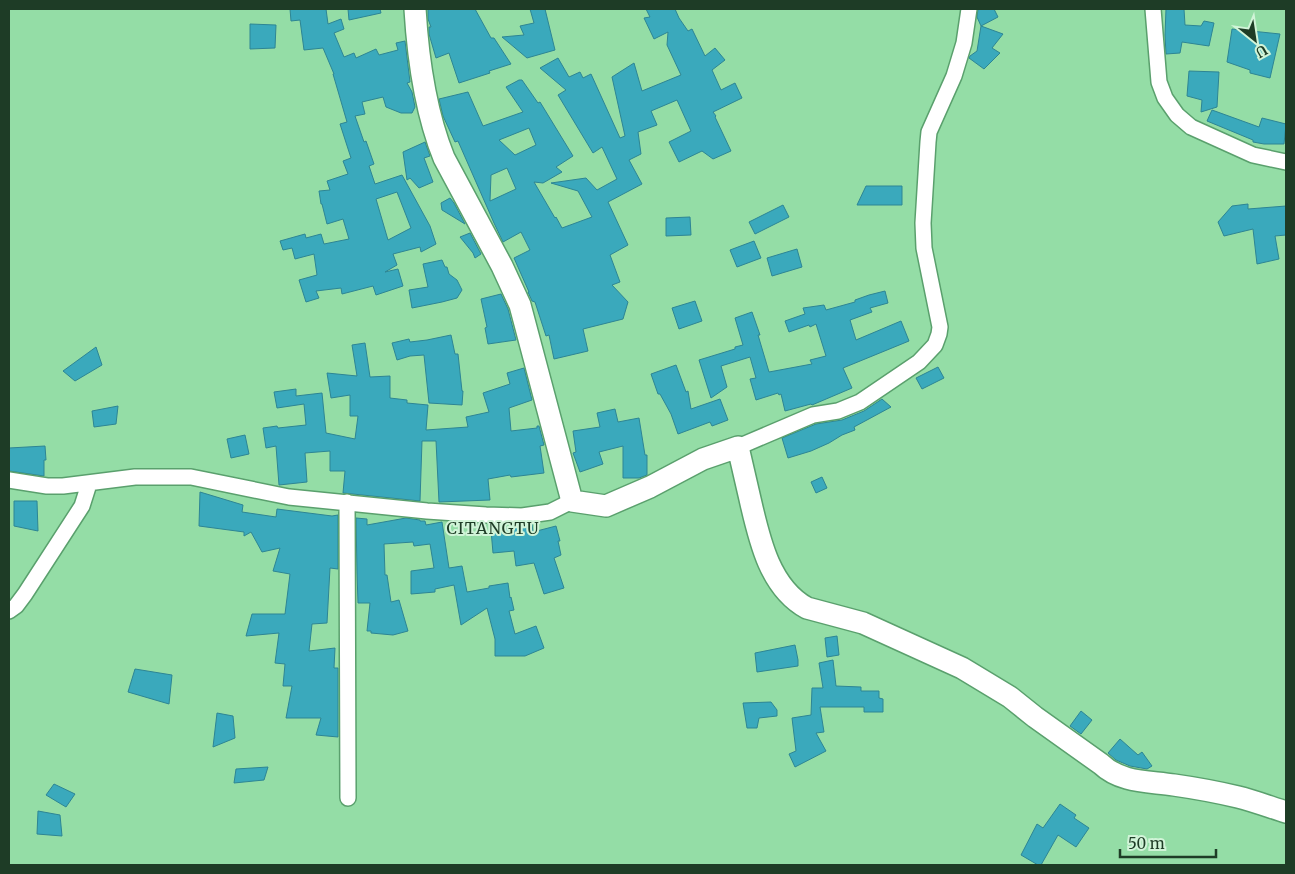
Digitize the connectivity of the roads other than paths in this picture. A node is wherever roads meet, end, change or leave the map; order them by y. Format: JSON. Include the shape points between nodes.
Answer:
{"nodes":[{"id":1,"x":415,"y":9,"type":"edge"},
{"id":2,"x":968,"y":9,"type":"edge"},
{"id":3,"x":1154,"y":9,"type":"edge"},
{"id":4,"x":1286,"y":162,"type":"edge"},
{"id":5,"x":738,"y":447,"type":"junction"},
{"id":6,"x":9,"y":480,"type":"edge"},
{"id":7,"x":89,"y":484,"type":"junction"},
{"id":8,"x":572,"y":501,"type":"junction"},
{"id":9,"x":347,"y":502,"type":"junction"},
{"id":10,"x":9,"y":611,"type":"edge"},
{"id":11,"x":348,"y":798,"type":"dead end"},
{"id":12,"x":1286,"y":812,"type":"edge"}],
"edges":[{"from":1,"to":8,"type":"street","via":[[428,110],[437,139],[520,305]]},
{"from":2,"to":5,"type":"street","via":[[964,43],[954,76],[929,132],[923,223],[924,248],[940,328],[935,345],[920,362],[860,402],[838,411],[813,415]]},
{"from":3,"to":4,"type":"street","via":[[1159,82],[1176,115],[1191,127],[1253,155]]},
{"from":5,"to":8,"type":"street","via":[[703,458],[606,506]]},
{"from":5,"to":12,"type":"street","via":[[766,556],[780,582],[801,605],[864,623],[962,668],[1010,697],[1115,774],[1238,797]]},
{"from":6,"to":7,"type":"street","via":[[55,486]]},
{"from":7,"to":9,"type":"street","via":[[135,477],[191,477],[289,497]]},
{"from":7,"to":10,"type":"street","via":[[82,506],[25,594]]},
{"from":8,"to":9,"type":"street","via":[[550,512],[522,516],[427,511]]},
{"from":9,"to":11,"type":"street"}]}
